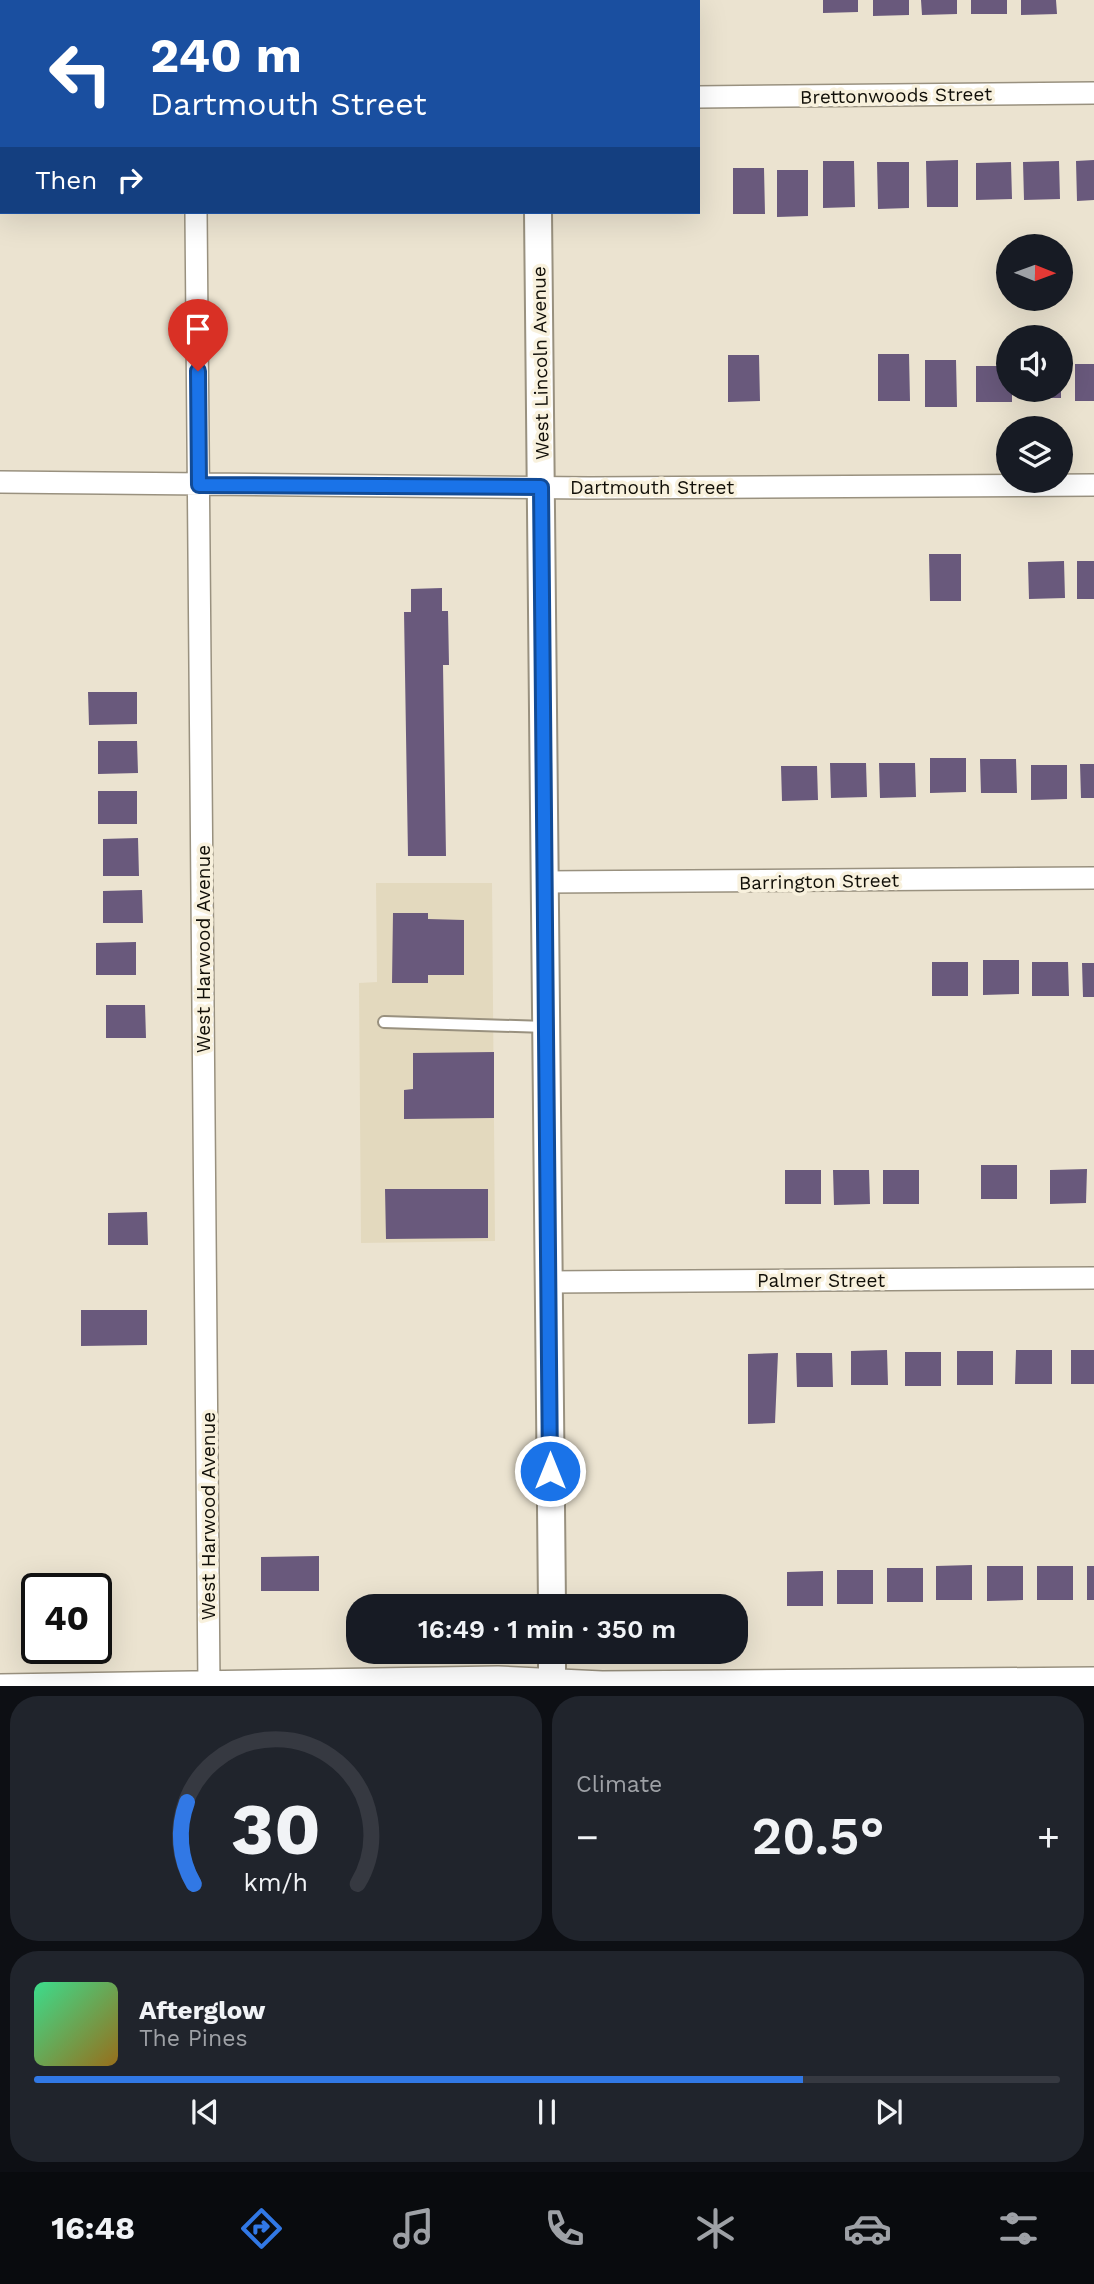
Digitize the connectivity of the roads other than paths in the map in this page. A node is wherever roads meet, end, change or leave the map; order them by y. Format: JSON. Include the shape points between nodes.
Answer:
{"nodes":[{"id":1,"x":1094,"y":93,"type":"edge"},
{"id":2,"x":700,"y":97,"type":"edge"},
{"id":3,"x":197,"y":214,"type":"edge"},
{"id":4,"x":538,"y":214,"type":"edge"},
{"id":5,"x":0,"y":482,"type":"edge"},
{"id":6,"x":199,"y":485,"type":"junction"},
{"id":7,"x":1094,"y":485,"type":"edge"},
{"id":8,"x":541,"y":487,"type":"junction"},
{"id":9,"x":1094,"y":878,"type":"edge"},
{"id":10,"x":545,"y":882,"type":"junction"},
{"id":11,"x":384,"y":1023,"type":"dead end"},
{"id":12,"x":546,"y":1027,"type":"junction"},
{"id":13,"x":1094,"y":1278,"type":"edge"},
{"id":14,"x":549,"y":1282,"type":"junction"},
{"id":15,"x":552,"y":1594,"type":"edge"},
{"id":16,"x":552,"y":1664,"type":"edge"},
{"id":17,"x":1094,"y":1678,"type":"edge"},
{"id":18,"x":552,"y":1682,"type":"edge"},
{"id":19,"x":209,"y":1684,"type":"edge"},
{"id":20,"x":0,"y":1685,"type":"edge"}],
"edges":[{"from":1,"to":2,"type":"street","name":"Brettonwoods Street"},
{"from":3,"to":6,"type":"street","name":"West Harwood Avenue"},
{"from":4,"to":8,"type":"street","name":"West Lincoln Avenue"},
{"from":5,"to":6,"type":"street","name":"Dartmouth Street"},
{"from":6,"to":8,"type":"street","name":"Dartmouth Street"},
{"from":6,"to":19,"type":"street","name":"West Harwood Avenue"},
{"from":7,"to":8,"type":"street","name":"Dartmouth Street"},
{"from":8,"to":10,"type":"street","name":"West Lincoln Avenue"},
{"from":9,"to":10,"type":"street","name":"Barrington Street"},
{"from":10,"to":12,"type":"street","name":"West Lincoln Avenue"},
{"from":11,"to":12,"type":"lane"},
{"from":12,"to":14,"type":"street","name":"West Lincoln Avenue"},
{"from":13,"to":14,"type":"street","name":"Palmer Street"},
{"from":14,"to":15,"type":"street","name":"West Lincoln Avenue"},
{"from":16,"to":18,"type":"street"},
{"from":17,"to":18,"type":"street"},
{"from":18,"to":19,"type":"street","via":[[498,1677]]},
{"from":19,"to":20,"type":"street"}]}
